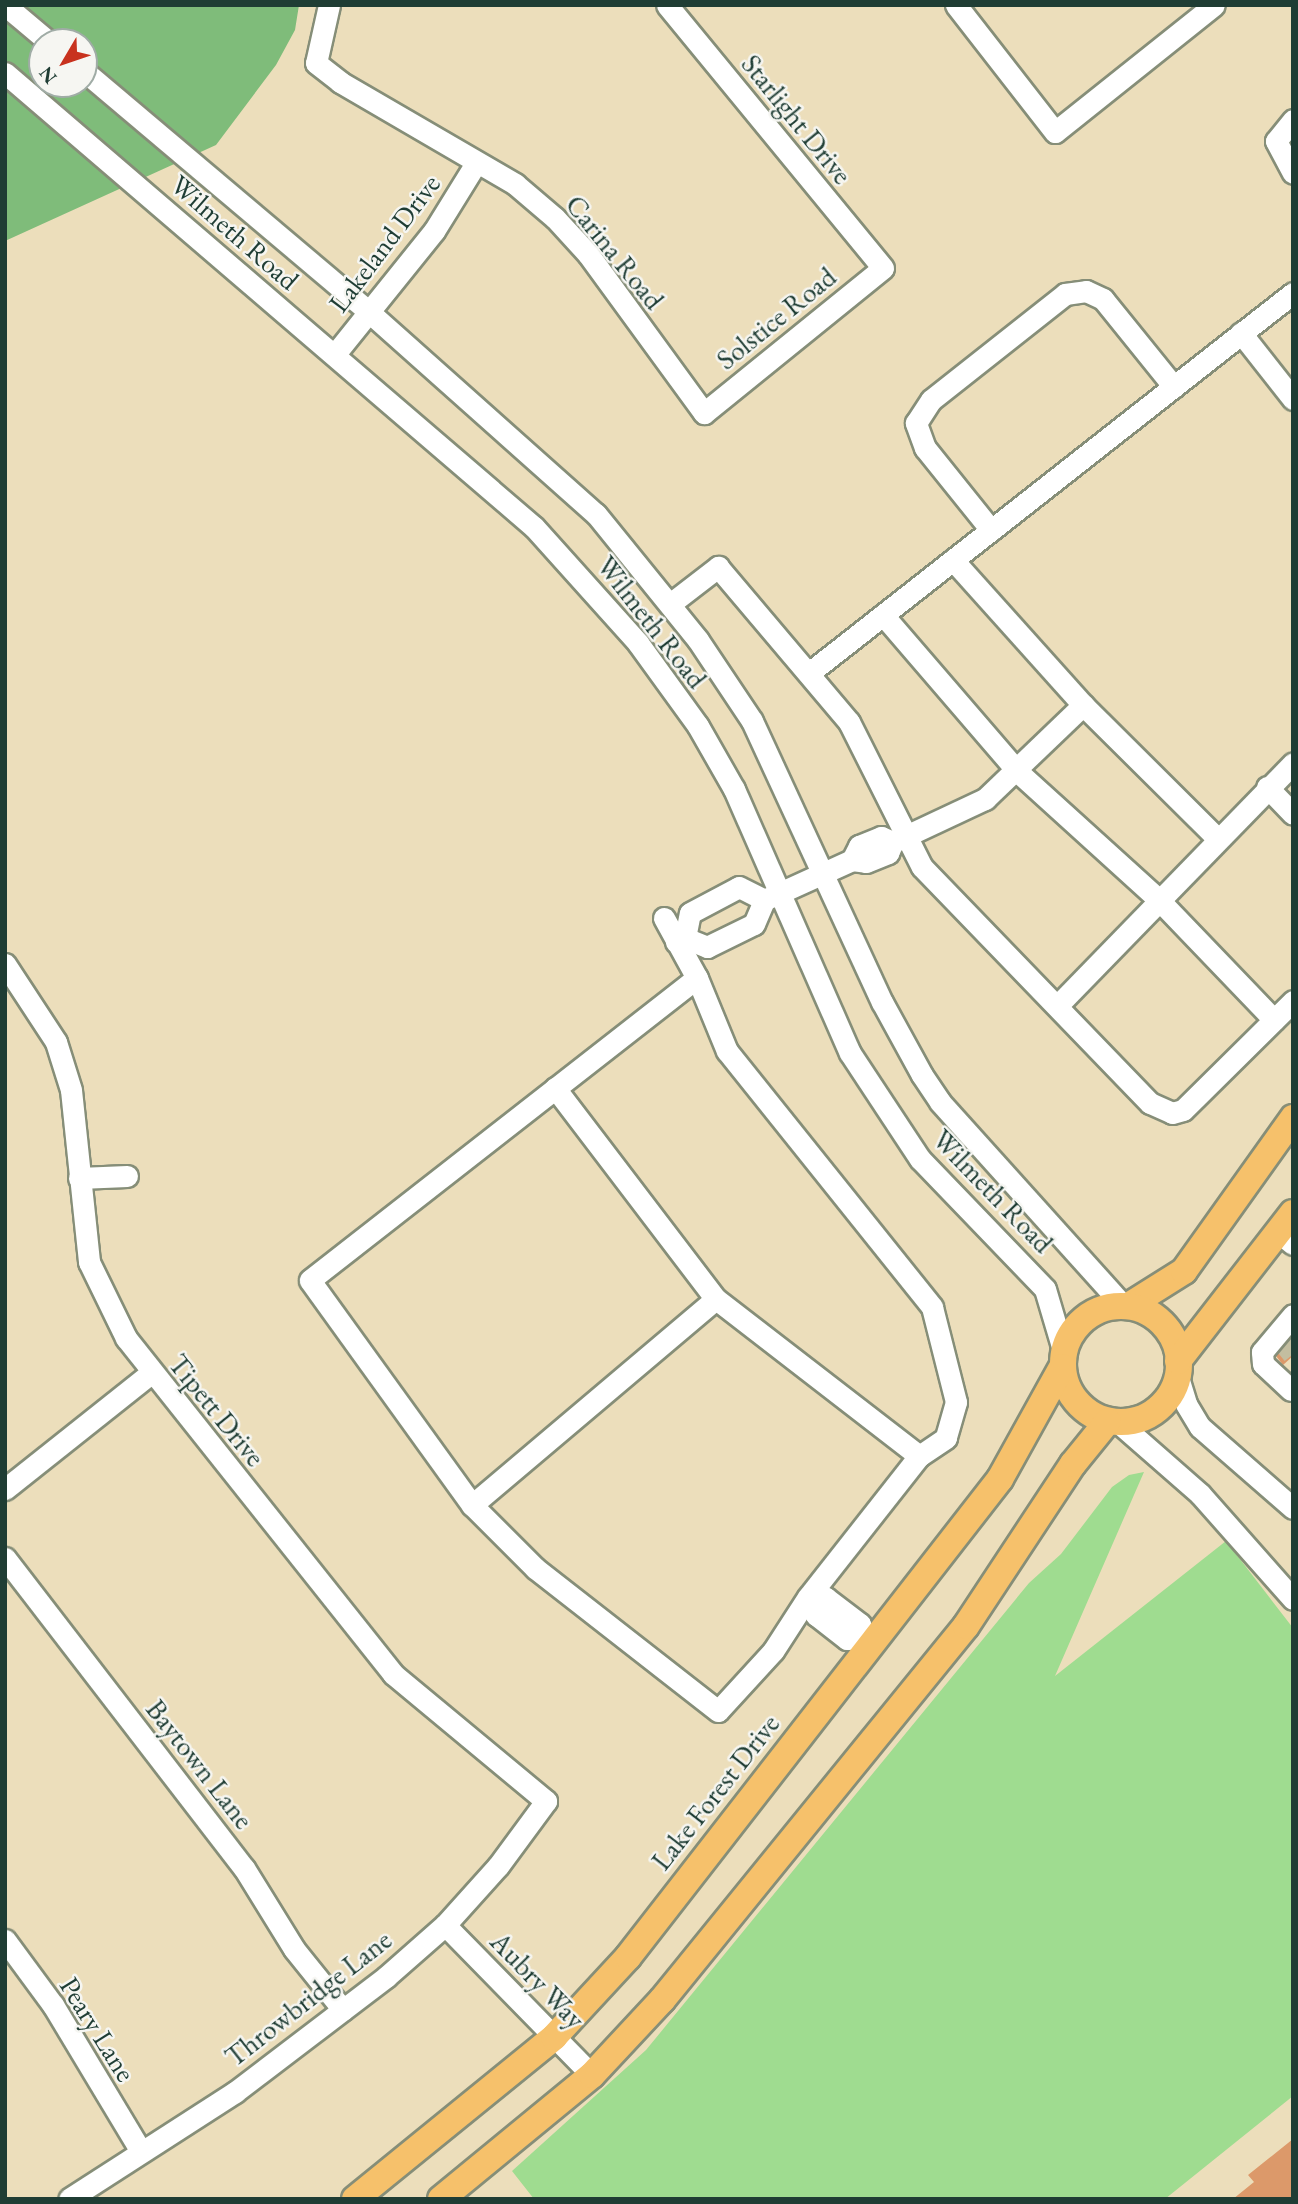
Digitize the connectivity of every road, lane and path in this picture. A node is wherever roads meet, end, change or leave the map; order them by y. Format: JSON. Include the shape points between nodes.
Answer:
{"nodes":[{"id":1,"x":5,"y":5,"type":"edge"},
{"id":2,"x":329,"y":5,"type":"edge"},
{"id":3,"x":667,"y":5,"type":"edge"},
{"id":4,"x":956,"y":5,"type":"edge"},
{"id":5,"x":1214,"y":5,"type":"edge"},
{"id":6,"x":32,"y":28,"type":"edge"},
{"id":7,"x":5,"y":73,"type":"edge"},
{"id":8,"x":98,"y":83,"type":"edge"},
{"id":9,"x":1293,"y":120,"type":"edge"},
{"id":10,"x":476,"y":163,"type":"junction"},
{"id":11,"x":1293,"y":173,"type":"edge"},
{"id":12,"x":883,"y":268,"type":"joint"},
{"id":13,"x":1293,"y":293,"type":"edge"},
{"id":14,"x":369,"y":312,"type":"junction"},
{"id":15,"x":1241,"y":333,"type":"junction"},
{"id":16,"x":335,"y":354,"type":"junction"},
{"id":17,"x":1174,"y":387,"type":"junction"},
{"id":18,"x":1293,"y":399,"type":"edge"},
{"id":19,"x":704,"y":413,"type":"joint"},
{"id":20,"x":991,"y":530,"type":"junction"},
{"id":21,"x":953,"y":560,"type":"junction"},
{"id":22,"x":670,"y":604,"type":"junction"},
{"id":23,"x":883,"y":615,"type":"junction"},
{"id":24,"x":809,"y":673,"type":"junction"},
{"id":25,"x":1083,"y":705,"type":"junction"},
{"id":26,"x":1293,"y":763,"type":"edge"},
{"id":27,"x":1018,"y":772,"type":"junction"},
{"id":28,"x":1267,"y":787,"type":"junction"},
{"id":29,"x":1293,"y":814,"type":"edge"},
{"id":30,"x":899,"y":839,"type":"junction"},
{"id":31,"x":1218,"y":839,"type":"junction"},
{"id":32,"x":825,"y":874,"type":"junction"},
{"id":33,"x":771,"y":897,"type":"junction"},
{"id":34,"x":1159,"y":900,"type":"junction"},
{"id":35,"x":664,"y":918,"type":"dead end"},
{"id":36,"x":680,"y":940,"type":"junction"},
{"id":37,"x":5,"y":964,"type":"edge"},
{"id":38,"x":697,"y":978,"type":"junction"},
{"id":39,"x":1293,"y":1000,"type":"edge"},
{"id":40,"x":1058,"y":1005,"type":"junction"},
{"id":41,"x":1274,"y":1020,"type":"junction"},
{"id":42,"x":555,"y":1088,"type":"junction"},
{"id":43,"x":1293,"y":1118,"type":"edge"},
{"id":44,"x":127,"y":1176,"type":"dead end"},
{"id":45,"x":79,"y":1178,"type":"junction"},
{"id":46,"x":1288,"y":1230,"type":"edge"},
{"id":47,"x":716,"y":1298,"type":"junction"},
{"id":48,"x":1126,"y":1305,"type":"junction"},
{"id":49,"x":1287,"y":1327,"type":"edge"},
{"id":50,"x":1063,"y":1360,"type":"junction"},
{"id":51,"x":1178,"y":1368,"type":"junction"},
{"id":52,"x":151,"y":1373,"type":"junction"},
{"id":53,"x":1292,"y":1392,"type":"edge"},
{"id":54,"x":1114,"y":1422,"type":"junction"},
{"id":55,"x":919,"y":1456,"type":"junction"},
{"id":56,"x":5,"y":1489,"type":"edge"},
{"id":57,"x":472,"y":1505,"type":"junction"},
{"id":58,"x":1293,"y":1507,"type":"edge"},
{"id":59,"x":5,"y":1558,"type":"edge"},
{"id":60,"x":1293,"y":1599,"type":"edge"},
{"id":61,"x":812,"y":1600,"type":"junction"},
{"id":62,"x":866,"y":1640,"type":"junction"},
{"id":63,"x":546,"y":1801,"type":"joint"},
{"id":64,"x":445,"y":1925,"type":"junction"},
{"id":65,"x":5,"y":1940,"type":"edge"},
{"id":66,"x":343,"y":2010,"type":"junction"},
{"id":67,"x":554,"y":2036,"type":"junction"},
{"id":68,"x":592,"y":2075,"type":"junction"},
{"id":69,"x":140,"y":2150,"type":"junction"},
{"id":70,"x":69,"y":2199,"type":"edge"},
{"id":71,"x":355,"y":2199,"type":"edge"},
{"id":72,"x":441,"y":2199,"type":"edge"}],
"edges":[{"from":1,"to":6,"type":"street"},
{"from":2,"to":10,"type":"street","name":"Carina Road","via":[[316,63]]},
{"from":3,"to":12,"type":"street","name":"Starlight Drive"},
{"from":4,"to":5,"type":"street","via":[[1055,132]]},
{"from":7,"to":16,"type":"street","name":"Wilmeth Road"},
{"from":8,"to":14,"type":"street","name":"Wilmeth Road"},
{"from":9,"to":11,"type":"street","via":[[1276,141]]},
{"from":10,"to":14,"type":"street","name":"Lakeland Drive","via":[[434,231]]},
{"from":10,"to":19,"type":"street","name":"Carina Road","via":[[514,184],[588,254]]},
{"from":12,"to":19,"type":"street","name":"Solstice Road"},
{"from":13,"to":15,"type":"street"},
{"from":14,"to":16,"type":"street","name":"Lakeland Drive"},
{"from":14,"to":22,"type":"street","name":"Wilmeth Road","via":[[596,514]]},
{"from":15,"to":17,"type":"street"},
{"from":15,"to":18,"type":"street"},
{"from":16,"to":33,"type":"street","name":"Wilmeth Road","via":[[563,554],[638,643],[698,726],[734,789]]},
{"from":17,"to":20,"type":"street"},
{"from":17,"to":20,"type":"street","via":[[1102,299],[1086,291],[1065,294],[931,400],[916,423],[925,448]]},
{"from":20,"to":21,"type":"street"},
{"from":21,"to":23,"type":"street"},
{"from":21,"to":25,"type":"street"},
{"from":22,"to":24,"type":"street","via":[[718,567]]},
{"from":22,"to":32,"type":"street","name":"Wilmeth Road","via":[[752,721]]},
{"from":23,"to":24,"type":"street"},
{"from":23,"to":27,"type":"street"},
{"from":24,"to":30,"type":"street","via":[[849,722]]},
{"from":25,"to":27,"type":"street"},
{"from":25,"to":31,"type":"street"},
{"from":26,"to":28,"type":"street"},
{"from":27,"to":30,"type":"street","via":[[985,799]]},
{"from":27,"to":34,"type":"street"},
{"from":28,"to":29,"type":"street"},
{"from":28,"to":31,"type":"street"},
{"from":30,"to":32,"type":"street","via":[[888,853],[866,862],[852,860]]},
{"from":30,"to":40,"type":"street","via":[[947,896]]},
{"from":31,"to":34,"type":"street"},
{"from":32,"to":33,"type":"street"},
{"from":32,"to":48,"type":"street","name":"Wilmeth Road","via":[[899,1036],[940,1102]]},
{"from":33,"to":36,"type":"street","via":[[754,924],[707,947]]},
{"from":33,"to":36,"type":"street","via":[[739,887],[690,913]]},
{"from":33,"to":50,"type":"street","name":"Wilmeth Road","via":[[850,1053],[890,1120],[950,1195],[1031,1271],[1053,1311]]},
{"from":34,"to":40,"type":"street"},
{"from":34,"to":41,"type":"street"},
{"from":35,"to":36,"type":"street"},
{"from":36,"to":38,"type":"street"},
{"from":37,"to":45,"type":"street","name":"Tipett Drive","via":[[56,1042],[71,1090]]},
{"from":38,"to":42,"type":"street"},
{"from":38,"to":55,"type":"street","via":[[727,1051],[932,1307],[956,1402],[946,1438]]},
{"from":39,"to":41,"type":"street"},
{"from":40,"to":41,"type":"street","via":[[1150,1103],[1172,1113],[1190,1105]]},
{"from":42,"to":47,"type":"street"},
{"from":42,"to":57,"type":"street","via":[[310,1280]]},
{"from":43,"to":48,"type":"main road","via":[[1265,1151],[1184,1271]]},
{"from":44,"to":45,"type":"street"},
{"from":45,"to":52,"type":"street","name":"Tipett Drive","via":[[89,1262],[126,1338]]},
{"from":46,"to":51,"type":"main road"},
{"from":47,"to":55,"type":"street"},
{"from":47,"to":57,"type":"street"},
{"from":48,"to":50,"type":"main road","via":[[1083,1320]]},
{"from":48,"to":51,"type":"main road","via":[[1164,1326]]},
{"from":49,"to":53,"type":"street","via":[[1262,1352],[1263,1364]]},
{"from":50,"to":54,"type":"main road","via":[[1077,1401]]},
{"from":50,"to":62,"type":"main road","name":"Lake Forest Drive","via":[[1000,1479]]},
{"from":51,"to":54,"type":"main road","via":[[1158,1407]]},
{"from":51,"to":58,"type":"street","via":[[1186,1404],[1200,1427]]},
{"from":52,"to":56,"type":"street"},
{"from":52,"to":63,"type":"street","name":"Tipett Drive","via":[[393,1674]]},
{"from":54,"to":60,"type":"street","via":[[1200,1494]]},
{"from":54,"to":68,"type":"main road","via":[[1073,1464],[1008,1567],[950,1647],[662,2000]]},
{"from":55,"to":61,"type":"street"},
{"from":57,"to":61,"type":"street","via":[[535,1568],[718,1711],[774,1651]]},
{"from":59,"to":66,"type":"street","name":"Baytown Lane","via":[[244,1868],[294,1949]]},
{"from":61,"to":62,"type":"street","via":[[816,1615],[847,1639]]},
{"from":62,"to":67,"type":"main road","name":"Lake Forest Drive","via":[[628,1957]]},
{"from":63,"to":64,"type":"street","name":"Throwbridge Lane","via":[[499,1866]]},
{"from":64,"to":66,"type":"street","name":"Throwbridge Lane"},
{"from":64,"to":67,"type":"street","name":"Aubry Way"},
{"from":65,"to":69,"type":"street","name":"Peary Lane","via":[[53,2005]]},
{"from":66,"to":69,"type":"street","name":"Throwbridge Lane","via":[[235,2092]]},
{"from":67,"to":68,"type":"street","name":"Aubry Way"},
{"from":67,"to":71,"type":"main road","name":"Lake Forest Drive"},
{"from":68,"to":72,"type":"main road"},
{"from":69,"to":70,"type":"street","name":"Throwbridge Lane"}]}
